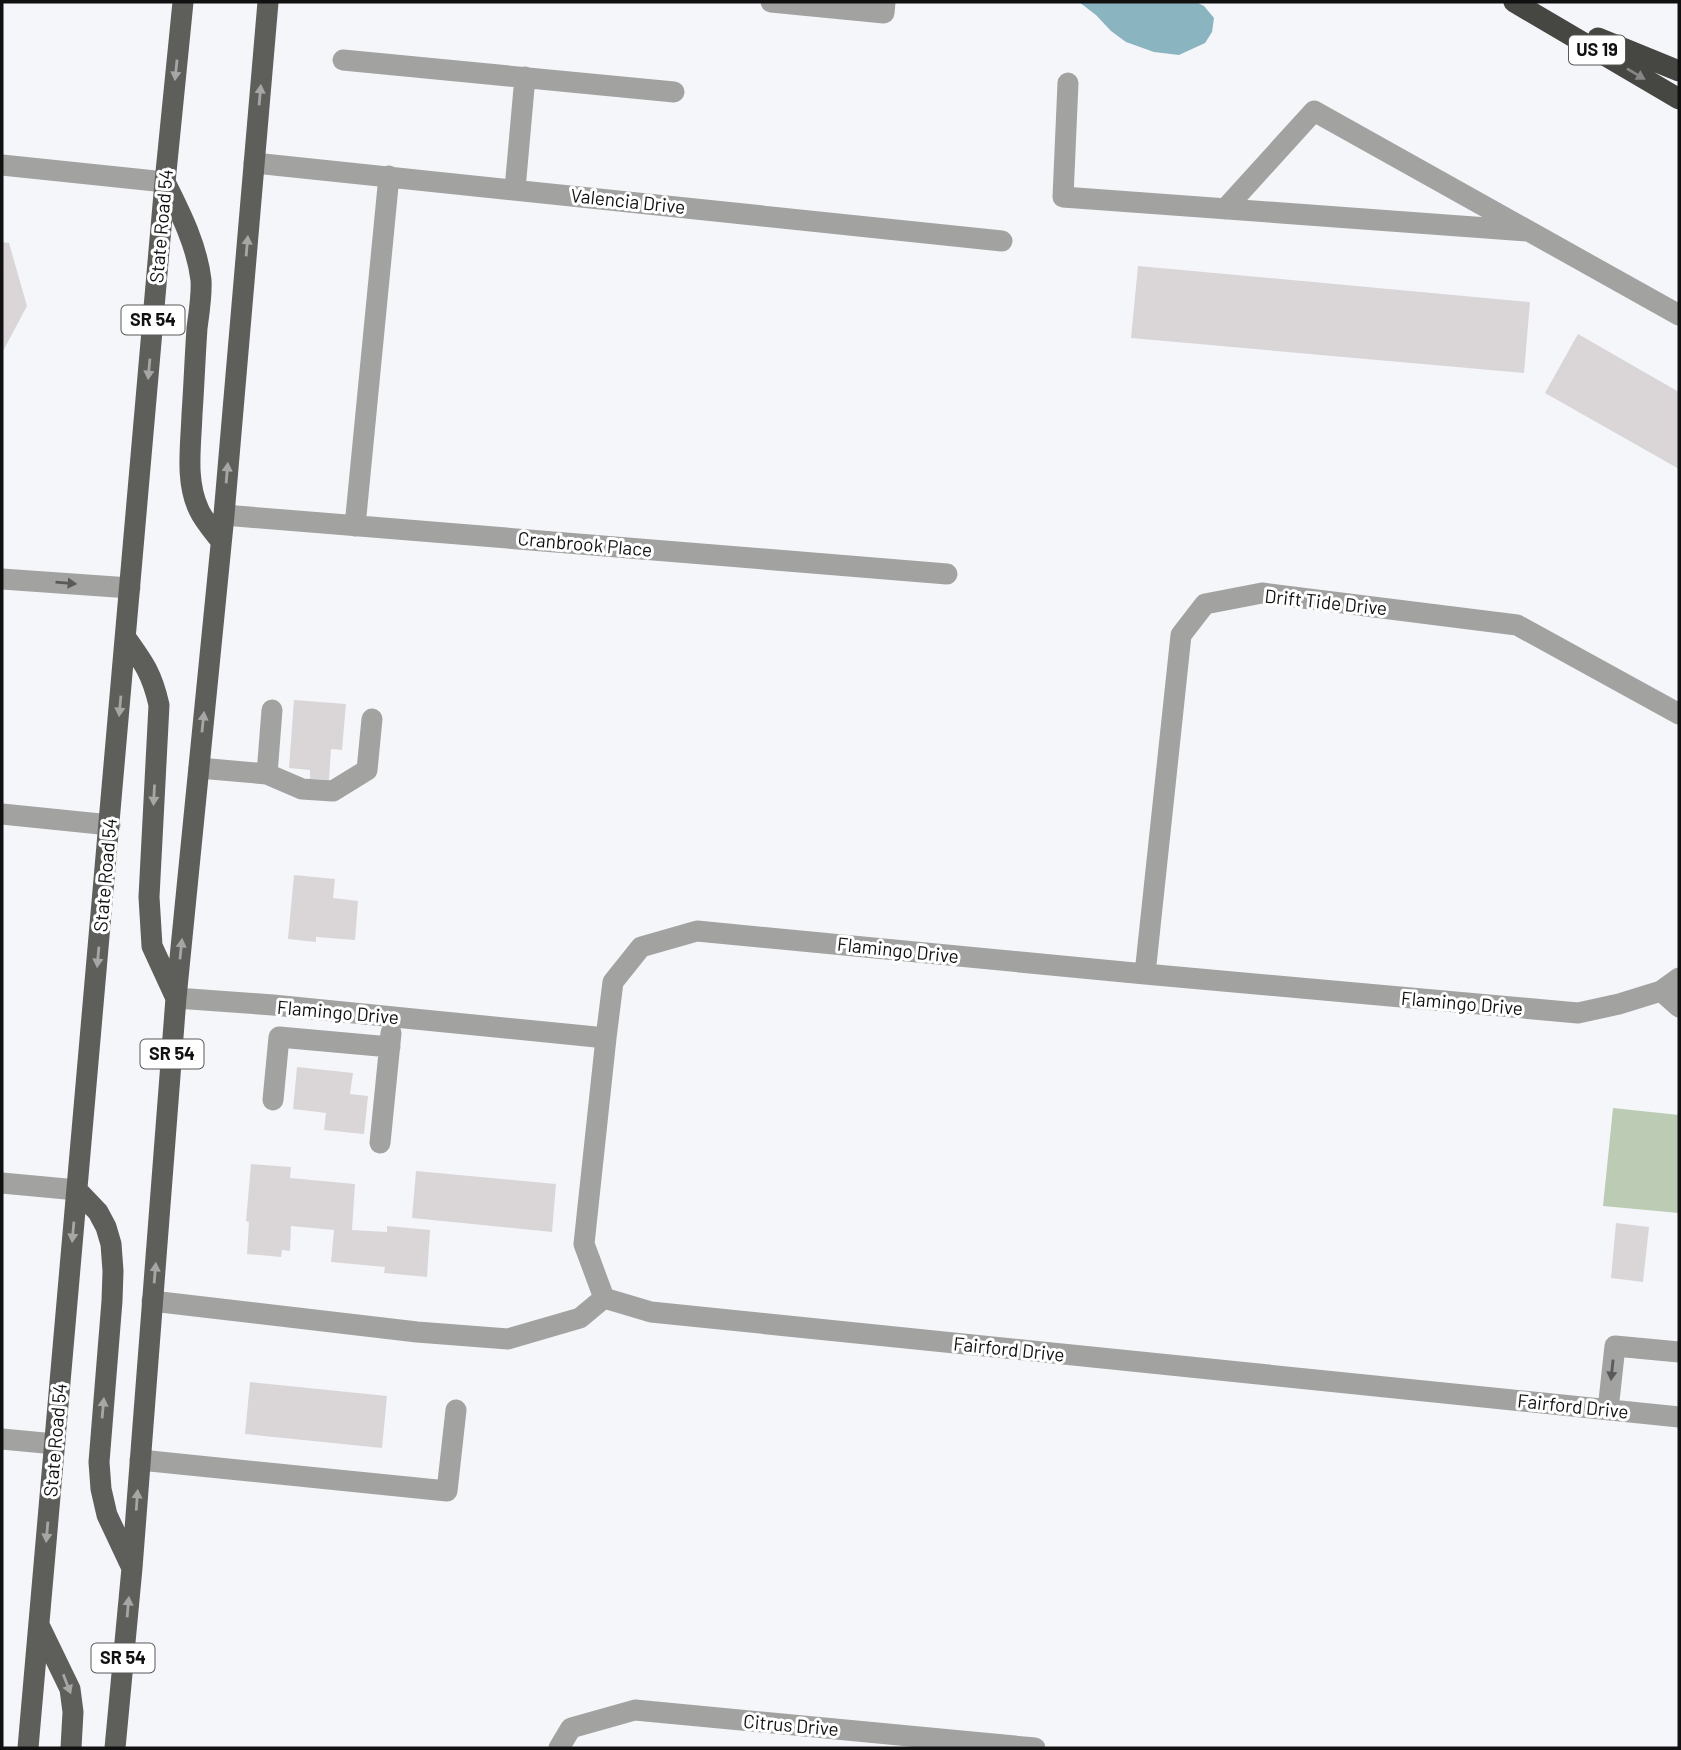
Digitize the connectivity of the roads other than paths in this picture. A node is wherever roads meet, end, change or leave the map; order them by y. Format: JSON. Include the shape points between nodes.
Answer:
{"nodes":[{"id":1,"x":183,"y":2,"type":"edge"},
{"id":2,"x":268,"y":2,"type":"edge"},
{"id":3,"x":780,"y":2,"type":"edge"},
{"id":4,"x":885,"y":2,"type":"edge"},
{"id":5,"x":1514,"y":2,"type":"edge"},
{"id":6,"x":1537,"y":14,"type":"junction"},
{"id":7,"x":343,"y":60,"type":"dead end"},
{"id":8,"x":1679,"y":71,"type":"edge"},
{"id":9,"x":525,"y":77,"type":"junction"},
{"id":10,"x":1068,"y":83,"type":"dead end"},
{"id":11,"x":674,"y":92,"type":"dead end"},
{"id":12,"x":1679,"y":99,"type":"edge"},
{"id":13,"x":254,"y":163,"type":"junction"},
{"id":14,"x":2,"y":165,"type":"edge"},
{"id":15,"x":389,"y":176,"type":"junction"},
{"id":16,"x":165,"y":182,"type":"junction"},
{"id":17,"x":514,"y":189,"type":"junction"},
{"id":18,"x":1225,"y":209,"type":"junction"},
{"id":19,"x":1528,"y":231,"type":"junction"},
{"id":20,"x":1002,"y":241,"type":"dead end"},
{"id":21,"x":1679,"y":315,"type":"edge"},
{"id":22,"x":224,"y":515,"type":"junction"},
{"id":23,"x":355,"y":526,"type":"junction"},
{"id":24,"x":221,"y":541,"type":"junction"},
{"id":25,"x":947,"y":574,"type":"dead end"},
{"id":26,"x":2,"y":579,"type":"edge"},
{"id":27,"x":130,"y":588,"type":"junction"},
{"id":28,"x":126,"y":638,"type":"junction"},
{"id":29,"x":272,"y":710,"type":"dead end"},
{"id":30,"x":1679,"y":714,"type":"edge"},
{"id":31,"x":372,"y":719,"type":"dead end"},
{"id":32,"x":199,"y":768,"type":"junction"},
{"id":33,"x":267,"y":774,"type":"junction"},
{"id":34,"x":2,"y":814,"type":"edge"},
{"id":35,"x":110,"y":825,"type":"junction"},
{"id":36,"x":1145,"y":974,"type":"junction"},
{"id":37,"x":1679,"y":978,"type":"edge"},
{"id":38,"x":1661,"y":991,"type":"junction"},
{"id":39,"x":176,"y":998,"type":"junction"},
{"id":40,"x":282,"y":1006,"type":"junction"},
{"id":41,"x":1679,"y":1007,"type":"edge"},
{"id":42,"x":392,"y":1017,"type":"junction"},
{"id":43,"x":279,"y":1037,"type":"junction"},
{"id":44,"x":606,"y":1038,"type":"junction"},
{"id":45,"x":390,"y":1047,"type":"junction"},
{"id":46,"x":273,"y":1100,"type":"dead end"},
{"id":47,"x":380,"y":1143,"type":"dead end"},
{"id":48,"x":2,"y":1183,"type":"edge"},
{"id":49,"x":77,"y":1190,"type":"junction"},
{"id":50,"x":604,"y":1298,"type":"junction"},
{"id":51,"x":152,"y":1301,"type":"junction"},
{"id":52,"x":1679,"y":1352,"type":"edge"},
{"id":53,"x":456,"y":1410,"type":"dead end"},
{"id":54,"x":1608,"y":1410,"type":"junction"},
{"id":55,"x":1679,"y":1417,"type":"edge"},
{"id":56,"x":2,"y":1439,"type":"edge"},
{"id":57,"x":55,"y":1444,"type":"junction"},
{"id":58,"x":140,"y":1460,"type":"junction"},
{"id":59,"x":132,"y":1568,"type":"junction"},
{"id":60,"x":39,"y":1625,"type":"junction"},
{"id":61,"x":28,"y":1748,"type":"edge"},
{"id":62,"x":71,"y":1748,"type":"edge"},
{"id":63,"x":115,"y":1748,"type":"edge"},
{"id":64,"x":559,"y":1748,"type":"edge"},
{"id":65,"x":1035,"y":1748,"type":"edge"}],
"edges":[{"from":1,"to":16,"type":"main road","name":"State Road 54","number":"SR 54","one_way":true},
{"from":13,"to":2,"type":"main road","number":"SR 54","one_way":true},
{"from":3,"to":4,"type":"street","via":[[884,13]]},
{"from":5,"to":6,"type":"highway","number":"US 19"},
{"from":6,"to":8,"type":"highway"},
{"from":6,"to":12,"type":"highway","number":"US 19","one_way":true},
{"from":7,"to":9,"type":"street"},
{"from":9,"to":11,"type":"street"},
{"from":9,"to":17,"type":"street"},
{"from":10,"to":18,"type":"street","via":[[1063,197]]},
{"from":13,"to":15,"type":"street","name":"Valencia Drive"},
{"from":22,"to":13,"type":"main road","number":"SR 54","one_way":true},
{"from":14,"to":16,"type":"street"},
{"from":15,"to":17,"type":"street","name":"Valencia Drive"},
{"from":15,"to":23,"type":"street"},
{"from":16,"to":24,"type":"main road","via":[[189,234],[201,282],[189,472],[199,510]]},
{"from":16,"to":27,"type":"main road","name":"State Road 54","number":"SR 54","one_way":true},
{"from":17,"to":20,"type":"street","name":"Valencia Drive"},
{"from":18,"to":19,"type":"street"},
{"from":18,"to":19,"type":"street","via":[[1314,111]]},
{"from":19,"to":21,"type":"street"},
{"from":22,"to":23,"type":"street","name":"Cranbrook Place"},
{"from":22,"to":24,"type":"main road","number":"SR 54"},
{"from":23,"to":25,"type":"street","name":"Cranbrook Place"},
{"from":32,"to":24,"type":"main road","number":"SR 54","one_way":true},
{"from":26,"to":27,"type":"street","one_way":true},
{"from":27,"to":28,"type":"main road","name":"State Road 54","number":"SR 54"},
{"from":28,"to":35,"type":"main road","name":"State Road 54","number":"SR 54","one_way":true},
{"from":28,"to":39,"type":"main road","one_way":true,"via":[[147,667],[159,705],[149,897],[152,946]]},
{"from":29,"to":33,"type":"street"},
{"from":30,"to":36,"type":"street","name":"Drift Tide Drive","via":[[1517,625],[1262,593],[1205,604],[1181,635]]},
{"from":31,"to":33,"type":"street","via":[[368,770],[333,791],[302,789]]},
{"from":32,"to":33,"type":"street"},
{"from":39,"to":32,"type":"main road","number":"SR 54","one_way":true},
{"from":34,"to":35,"type":"street"},
{"from":35,"to":49,"type":"main road","name":"State Road 54","number":"SR 54","one_way":true},
{"from":36,"to":38,"type":"street","name":"Flamingo Drive","via":[[1578,1013]]},
{"from":36,"to":44,"type":"street","name":"Flamingo Drive","via":[[697,931],[641,947],[613,982]]},
{"from":37,"to":38,"type":"street","name":"Flamingo Drive"},
{"from":38,"to":41,"type":"street"},
{"from":39,"to":40,"type":"street","name":"Flamingo Drive"},
{"from":51,"to":39,"type":"main road","number":"SR 54","one_way":true},
{"from":40,"to":42,"type":"street","name":"Flamingo Drive"},
{"from":40,"to":43,"type":"street"},
{"from":42,"to":44,"type":"street","name":"Flamingo Drive"},
{"from":42,"to":45,"type":"street"},
{"from":43,"to":45,"type":"street"},
{"from":43,"to":46,"type":"street"},
{"from":44,"to":50,"type":"street","via":[[584,1244]]},
{"from":45,"to":47,"type":"street"},
{"from":48,"to":49,"type":"street"},
{"from":49,"to":57,"type":"main road","name":"State Road 54","number":"SR 54","one_way":true},
{"from":59,"to":49,"type":"main road","one_way":true,"via":[[107,1515],[99,1462],[112,1301],[111,1244],[98,1212]]},
{"from":50,"to":51,"type":"street","via":[[580,1318],[508,1339]]},
{"from":50,"to":54,"type":"street","name":"Fairford Drive","via":[[651,1312]]},
{"from":51,"to":58,"type":"main road","number":"SR 54"},
{"from":52,"to":54,"type":"street","one_way":true,"via":[[1615,1346]]},
{"from":53,"to":58,"type":"street","via":[[447,1491]]},
{"from":54,"to":55,"type":"street","name":"Fairford Drive"},
{"from":56,"to":57,"type":"street"},
{"from":57,"to":60,"type":"main road","name":"State Road 54","number":"SR 54","one_way":true},
{"from":59,"to":58,"type":"main road","number":"SR 54","one_way":true},
{"from":63,"to":59,"type":"main road","number":"SR 54","one_way":true},
{"from":60,"to":61,"type":"main road","name":"State Road 54","number":"SR 54"},
{"from":60,"to":62,"type":"main road","one_way":true,"via":[[70,1689],[74,1712]]},
{"from":64,"to":65,"type":"street","name":"Citrus Drive","via":[[571,1728],[635,1710]]}]}
